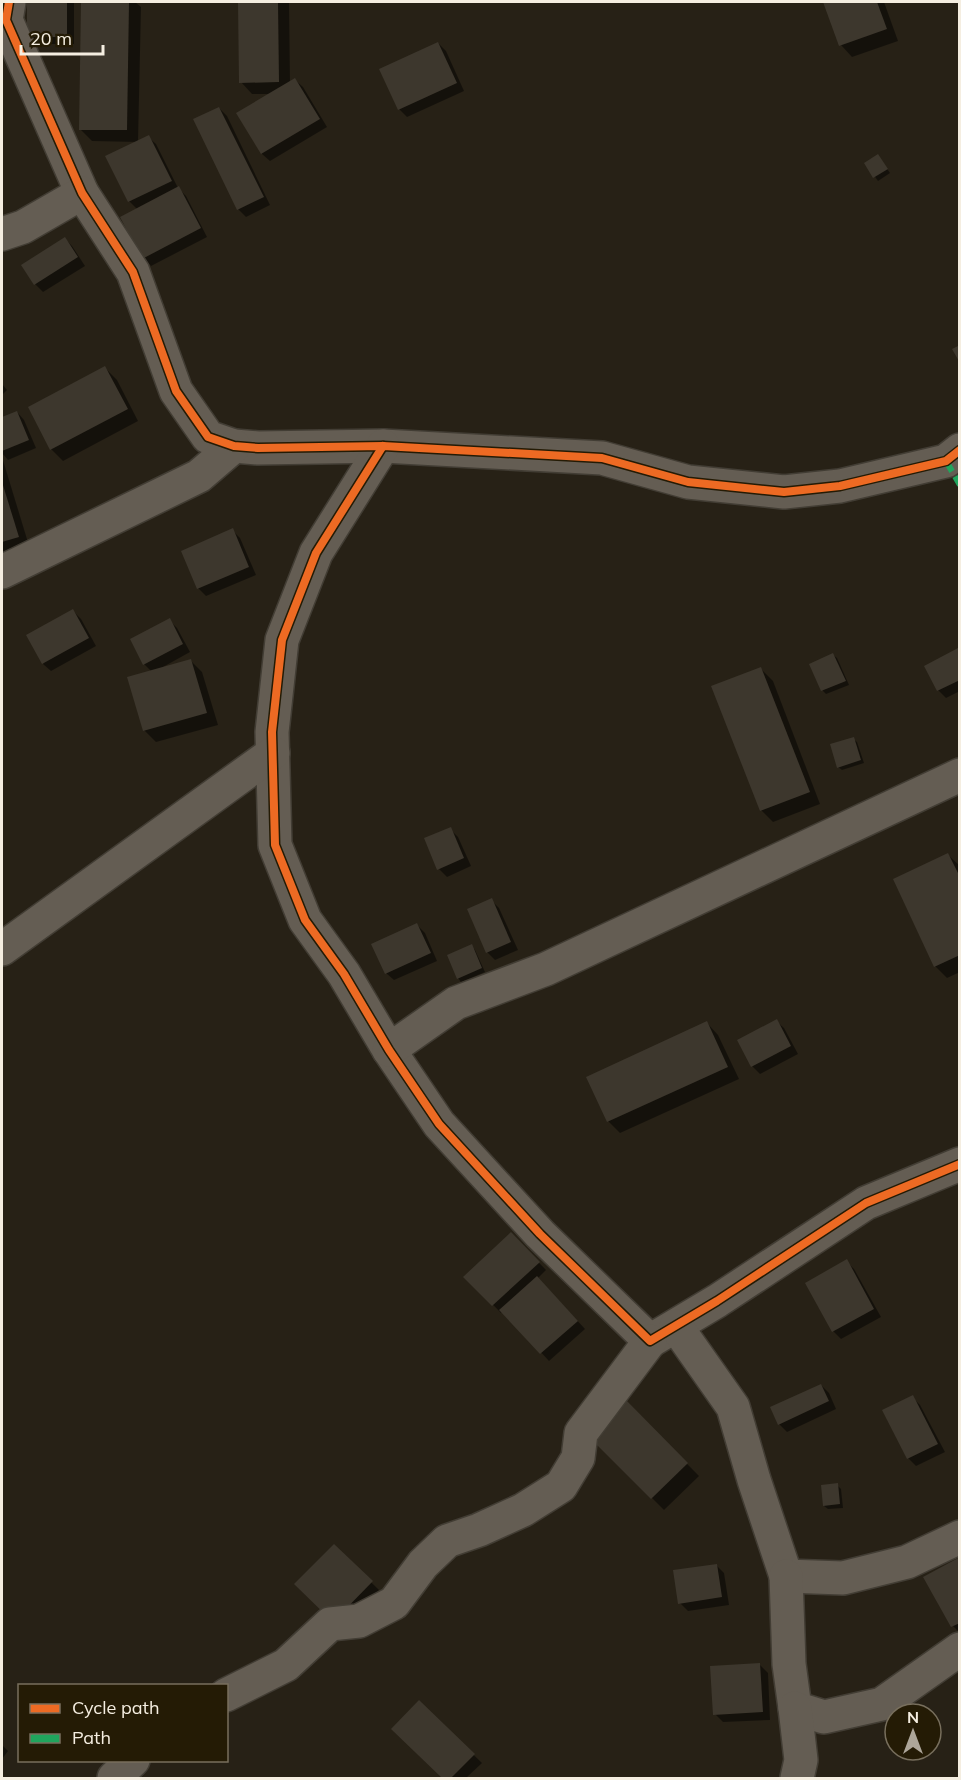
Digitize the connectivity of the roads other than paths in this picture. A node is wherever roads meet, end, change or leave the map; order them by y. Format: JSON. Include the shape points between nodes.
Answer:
{"nodes":[{"id":1,"x":9,"y":2,"type":"edge"},
{"id":2,"x":82,"y":193,"type":"junction"},
{"id":3,"x":2,"y":234,"type":"edge"},
{"id":4,"x":234,"y":446,"type":"junction"},
{"id":5,"x":383,"y":446,"type":"junction"},
{"id":6,"x":960,"y":450,"type":"edge"},
{"id":7,"x":2,"y":572,"type":"edge"},
{"id":8,"x":273,"y":753,"type":"junction"},
{"id":9,"x":960,"y":775,"type":"edge"},
{"id":10,"x":2,"y":949,"type":"edge"},
{"id":11,"x":389,"y":1050,"type":"junction"},
{"id":12,"x":960,"y":1164,"type":"edge"},
{"id":13,"x":663,"y":1334,"type":"junction"},
{"id":14,"x":960,"y":1537,"type":"edge"},
{"id":15,"x":786,"y":1576,"type":"junction"},
{"id":16,"x":960,"y":1649,"type":"edge"},
{"id":17,"x":228,"y":1694,"type":"edge"},
{"id":18,"x":795,"y":1708,"type":"junction"},
{"id":19,"x":132,"y":1762,"type":"edge"},
{"id":20,"x":114,"y":1779,"type":"edge"},
{"id":21,"x":797,"y":1779,"type":"edge"}],
"edges":[{"from":1,"to":2,"type":"street","via":[[6,20]]},
{"from":2,"to":3,"type":"street","via":[[23,227]]},
{"from":2,"to":4,"type":"street","via":[[133,272],[176,391],[208,437]]},
{"from":4,"to":5,"type":"street"},
{"from":4,"to":7,"type":"street","via":[[199,476]]},
{"from":5,"to":6,"type":"street","via":[[602,458],[688,482],[784,492],[850,484],[946,461]]},
{"from":5,"to":8,"type":"street","via":[[316,553],[282,640]]},
{"from":8,"to":10,"type":"street"},
{"from":8,"to":11,"type":"street","via":[[275,845],[305,920],[344,974]]},
{"from":9,"to":11,"type":"street","via":[[546,969],[456,1003]]},
{"from":11,"to":13,"type":"street","via":[[439,1124],[540,1234]]},
{"from":12,"to":13,"type":"street","via":[[866,1203]]},
{"from":13,"to":15,"type":"street","via":[[734,1407]]},
{"from":13,"to":17,"type":"street","via":[[581,1433],[578,1458],[561,1486],[523,1509],[447,1541],[423,1564],[394,1603],[359,1621],[330,1624],[286,1665]]},
{"from":14,"to":15,"type":"street","via":[[907,1562],[843,1578]]},
{"from":15,"to":18,"type":"street"},
{"from":16,"to":18,"type":"street","via":[[882,1704],[824,1717]]},
{"from":18,"to":21,"type":"street","via":[[801,1760]]},
{"from":19,"to":20,"type":"street"}]}
